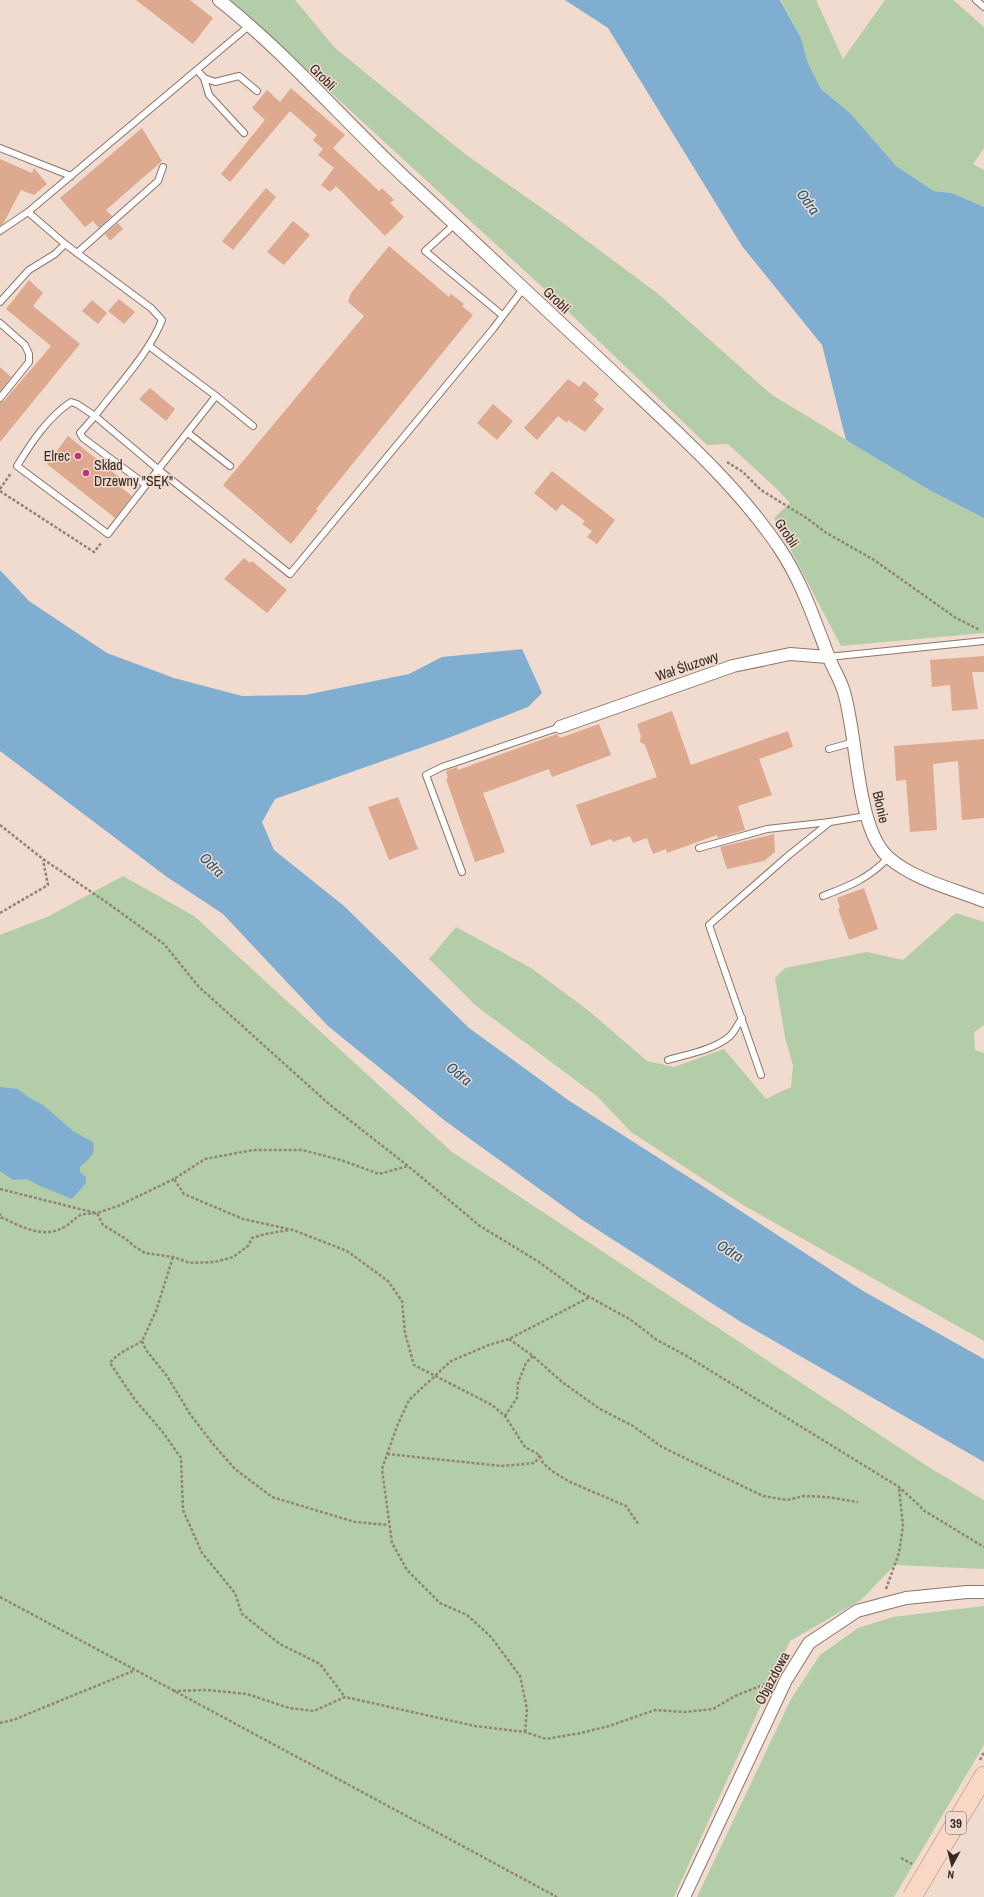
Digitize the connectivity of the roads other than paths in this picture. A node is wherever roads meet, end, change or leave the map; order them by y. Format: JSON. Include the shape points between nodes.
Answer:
{"nodes":[{"id":1,"x":219,"y":0,"type":"edge"},
{"id":2,"x":976,"y":0,"type":"edge"},
{"id":3,"x":984,"y":7,"type":"edge"},
{"id":4,"x":250,"y":25,"type":"junction"},
{"id":5,"x":197,"y":70,"type":"junction"},
{"id":6,"x":204,"y":78,"type":"junction"},
{"id":7,"x":257,"y":91,"type":"dead end"},
{"id":8,"x":244,"y":133,"type":"dead end"},
{"id":9,"x":0,"y":148,"type":"edge"},
{"id":10,"x":163,"y":167,"type":"dead end"},
{"id":11,"x":71,"y":176,"type":"junction"},
{"id":12,"x":28,"y":212,"type":"junction"},
{"id":13,"x":454,"y":224,"type":"junction"},
{"id":14,"x":0,"y":231,"type":"edge"},
{"id":15,"x":65,"y":244,"type":"junction"},
{"id":16,"x":77,"y":253,"type":"junction"},
{"id":17,"x":523,"y":289,"type":"junction"},
{"id":18,"x":0,"y":302,"type":"edge"},
{"id":19,"x":502,"y":315,"type":"junction"},
{"id":20,"x":2,"y":326,"type":"edge"},
{"id":21,"x":0,"y":333,"type":"edge"},
{"id":22,"x":149,"y":346,"type":"junction"},
{"id":23,"x":216,"y":396,"type":"junction"},
{"id":24,"x":0,"y":398,"type":"edge"},
{"id":25,"x":95,"y":416,"type":"junction"},
{"id":26,"x":253,"y":426,"type":"dead end"},
{"id":27,"x":188,"y":433,"type":"junction"},
{"id":28,"x":230,"y":466,"type":"dead end"},
{"id":29,"x":159,"y":470,"type":"junction"},
{"id":30,"x":146,"y":485,"type":"junction"},
{"id":31,"x":984,"y":640,"type":"edge"},
{"id":32,"x":828,"y":657,"type":"junction"},
{"id":33,"x":560,"y":727,"type":"joint"},
{"id":34,"x":854,"y":742,"type":"junction"},
{"id":35,"x":829,"y":749,"type":"dead end"},
{"id":36,"x":866,"y":816,"type":"junction"},
{"id":37,"x":830,"y":822,"type":"junction"},
{"id":38,"x":699,"y":848,"type":"dead end"},
{"id":39,"x":888,"y":858,"type":"junction"},
{"id":40,"x":462,"y":872,"type":"dead end"},
{"id":41,"x":823,"y":896,"type":"dead end"},
{"id":42,"x":984,"y":901,"type":"edge"},
{"id":43,"x":742,"y":1018,"type":"junction"},
{"id":44,"x":668,"y":1060,"type":"dead end"},
{"id":45,"x":761,"y":1075,"type":"dead end"},
{"id":46,"x":984,"y":1592,"type":"edge"},
{"id":47,"x":984,"y":1776,"type":"edge"},
{"id":48,"x":684,"y":1897,"type":"edge"},
{"id":49,"x":912,"y":1897,"type":"edge"}],
"edges":[{"from":1,"to":4,"type":"street","name":"Grobli"},
{"from":2,"to":3,"type":"lane"},
{"from":4,"to":5,"type":"lane"},
{"from":4,"to":13,"type":"street","name":"Grobli","via":[[376,151]]},
{"from":5,"to":6,"type":"lane"},
{"from":5,"to":11,"type":"lane"},
{"from":6,"to":7,"type":"lane","via":[[215,82],[239,76]]},
{"from":6,"to":8,"type":"lane","via":[[209,95]]},
{"from":9,"to":11,"type":"lane"},
{"from":10,"to":16,"type":"lane","via":[[158,181]]},
{"from":11,"to":12,"type":"lane"},
{"from":12,"to":14,"type":"lane"},
{"from":12,"to":15,"type":"lane"},
{"from":13,"to":17,"type":"street","name":"Grobli"},
{"from":13,"to":19,"type":"lane","via":[[425,251]]},
{"from":15,"to":16,"type":"lane"},
{"from":15,"to":18,"type":"lane","via":[[55,254],[29,270]]},
{"from":16,"to":22,"type":"lane","via":[[151,308],[162,320]]},
{"from":17,"to":19,"type":"lane"},
{"from":17,"to":32,"type":"street","name":"Grobli","via":[[686,441],[760,521],[797,578]]},
{"from":19,"to":29,"type":"lane","via":[[290,574]]},
{"from":20,"to":21,"type":"lane"},
{"from":20,"to":24,"type":"lane","via":[[25,345],[29,362]]},
{"from":22,"to":23,"type":"lane"},
{"from":22,"to":25,"type":"lane"},
{"from":23,"to":26,"type":"lane"},
{"from":23,"to":27,"type":"lane"},
{"from":25,"to":29,"type":"lane"},
{"from":25,"to":30,"type":"lane","via":[[80,433],[83,438]]},
{"from":25,"to":30,"type":"lane","via":[[71,402],[61,408],[28,447],[17,466],[108,534]]},
{"from":27,"to":28,"type":"lane"},
{"from":27,"to":29,"type":"lane"},
{"from":29,"to":30,"type":"lane"},
{"from":31,"to":32,"type":"lane"},
{"from":32,"to":33,"type":"street","name":"Wał Śluzowy","via":[[790,654],[733,666]]},
{"from":32,"to":34,"type":"street","name":"Błonie","via":[[843,689]]},
{"from":33,"to":40,"type":"lane","via":[[442,767],[426,776]]},
{"from":34,"to":35,"type":"lane"},
{"from":34,"to":36,"type":"street","name":"Błonie"},
{"from":36,"to":37,"type":"lane"},
{"from":36,"to":39,"type":"street","name":"Błonie","via":[[872,835]]},
{"from":37,"to":38,"type":"lane","via":[[767,829]]},
{"from":37,"to":43,"type":"lane","via":[[709,925]]},
{"from":39,"to":41,"type":"lane","via":[[877,870],[859,882]]},
{"from":39,"to":42,"type":"street","name":"Błonie","via":[[915,875]]},
{"from":43,"to":44,"type":"lane","via":[[729,1037],[708,1048]]},
{"from":43,"to":45,"type":"lane"},
{"from":46,"to":48,"type":"street","name":"Objazdowa","via":[[906,1598],[857,1611],[809,1643],[790,1674]]},
{"from":47,"to":49,"type":"main road","number":"39","bridge":true}]}
